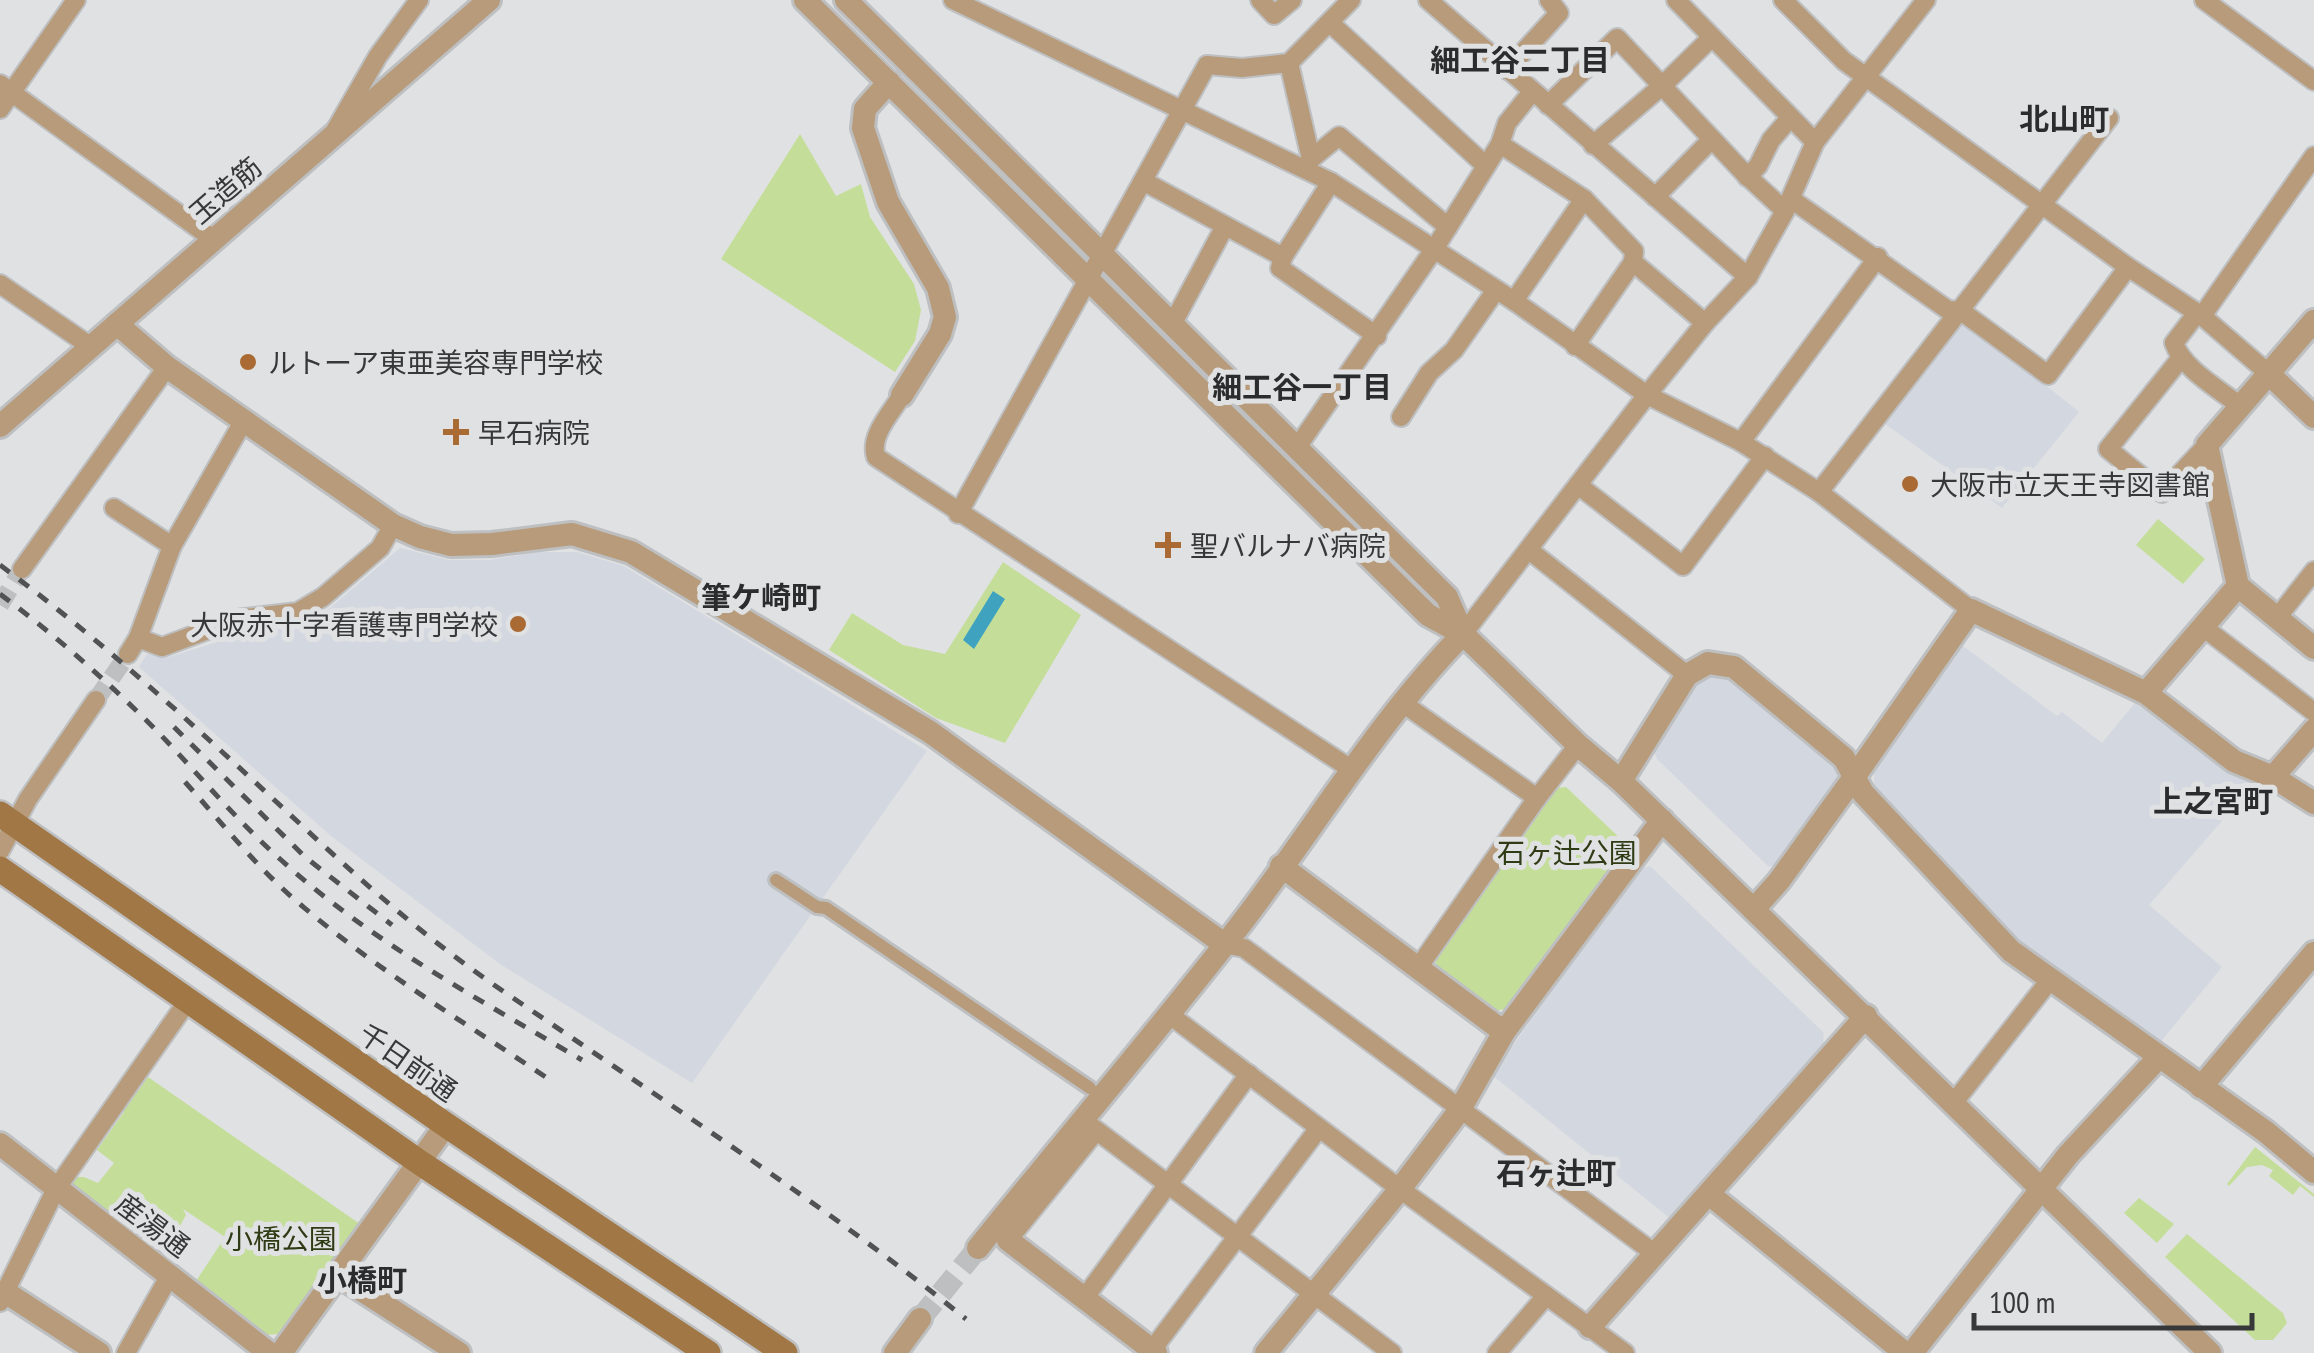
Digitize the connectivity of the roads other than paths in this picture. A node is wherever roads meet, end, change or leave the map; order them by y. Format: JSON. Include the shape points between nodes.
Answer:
{"nodes":[{"id":1,"x":76,"y":0,"type":"edge"},
{"id":2,"x":419,"y":0,"type":"edge"},
{"id":3,"x":489,"y":0,"type":"edge"},
{"id":4,"x":805,"y":0,"type":"edge"},
{"id":5,"x":846,"y":0,"type":"edge"},
{"id":6,"x":1260,"y":0,"type":"edge"},
{"id":7,"x":1292,"y":0,"type":"edge"},
{"id":8,"x":1350,"y":0,"type":"edge"},
{"id":9,"x":1428,"y":0,"type":"edge"},
{"id":10,"x":1549,"y":0,"type":"edge"},
{"id":11,"x":1676,"y":0,"type":"edge"},
{"id":12,"x":1783,"y":0,"type":"edge"},
{"id":13,"x":1926,"y":0,"type":"edge"},
{"id":14,"x":2204,"y":0,"type":"edge"},
{"id":15,"x":960,"y":1,"type":"edge"},
{"id":16,"x":1330,"y":23,"type":"junction"},
{"id":17,"x":1712,"y":37,"type":"junction"},
{"id":18,"x":1289,"y":62,"type":"junction"},
{"id":19,"x":1507,"y":70,"type":"junction"},
{"id":20,"x":1865,"y":76,"type":"junction"},
{"id":21,"x":889,"y":82,"type":"junction"},
{"id":22,"x":2314,"y":82,"type":"edge"},
{"id":23,"x":1663,"y":85,"type":"junction"},
{"id":24,"x":6,"y":88,"type":"edge"},
{"id":25,"x":1532,"y":92,"type":"junction"},
{"id":26,"x":1548,"y":105,"type":"junction"},
{"id":27,"x":0,"y":109,"type":"edge"},
{"id":28,"x":1182,"y":111,"type":"junction"},
{"id":29,"x":1790,"y":118,"type":"junction"},
{"id":30,"x":2108,"y":118,"type":"dead end"},
{"id":31,"x":331,"y":138,"type":"junction"},
{"id":32,"x":1712,"y":139,"type":"junction"},
{"id":33,"x":1815,"y":142,"type":"junction"},
{"id":34,"x":1500,"y":144,"type":"junction"},
{"id":35,"x":1593,"y":145,"type":"junction"},
{"id":36,"x":2314,"y":156,"type":"edge"},
{"id":37,"x":1308,"y":164,"type":"junction"},
{"id":38,"x":1486,"y":166,"type":"junction"},
{"id":39,"x":1747,"y":177,"type":"junction"},
{"id":40,"x":1143,"y":181,"type":"junction"},
{"id":41,"x":1332,"y":182,"type":"junction"},
{"id":42,"x":1655,"y":197,"type":"junction"},
{"id":43,"x":1584,"y":199,"type":"junction"},
{"id":44,"x":2042,"y":204,"type":"junction"},
{"id":45,"x":1788,"y":205,"type":"junction"},
{"id":46,"x":1225,"y":226,"type":"junction"},
{"id":47,"x":1448,"y":227,"type":"junction"},
{"id":48,"x":213,"y":239,"type":"junction"},
{"id":49,"x":1433,"y":251,"type":"junction"},
{"id":50,"x":1102,"y":252,"type":"junction"},
{"id":51,"x":1283,"y":257,"type":"junction"},
{"id":52,"x":1878,"y":257,"type":"junction"},
{"id":53,"x":1633,"y":262,"type":"junction"},
{"id":54,"x":2128,"y":268,"type":"junction"},
{"id":55,"x":1748,"y":277,"type":"junction"},
{"id":56,"x":1088,"y":279,"type":"junction"},
{"id":57,"x":0,"y":284,"type":"edge"},
{"id":58,"x":1496,"y":290,"type":"junction"},
{"id":59,"x":1514,"y":302,"type":"junction"},
{"id":60,"x":1961,"y":310,"type":"junction"},
{"id":61,"x":2200,"y":314,"type":"junction"},
{"id":62,"x":2314,"y":321,"type":"edge"},
{"id":63,"x":1173,"y":323,"type":"junction"},
{"id":64,"x":1705,"y":323,"type":"junction"},
{"id":65,"x":117,"y":324,"type":"junction"},
{"id":66,"x":1377,"y":336,"type":"junction"},
{"id":67,"x":90,"y":346,"type":"junction"},
{"id":68,"x":1574,"y":346,"type":"junction"},
{"id":69,"x":2182,"y":358,"type":"junction"},
{"id":70,"x":167,"y":367,"type":"junction"},
{"id":71,"x":2268,"y":373,"type":"junction"},
{"id":72,"x":902,"y":395,"type":"joint"},
{"id":73,"x":1646,"y":395,"type":"junction"},
{"id":74,"x":2240,"y":406,"type":"junction"},
{"id":75,"x":1401,"y":416,"type":"dead end"},
{"id":76,"x":2314,"y":417,"type":"edge"},
{"id":77,"x":243,"y":422,"type":"junction"},
{"id":78,"x":0,"y":426,"type":"edge"},
{"id":79,"x":1741,"y":442,"type":"junction"},
{"id":80,"x":2207,"y":445,"type":"junction"},
{"id":81,"x":1298,"y":446,"type":"junction"},
{"id":82,"x":1765,"y":456,"type":"junction"},
{"id":83,"x":1578,"y":484,"type":"junction"},
{"id":84,"x":1819,"y":492,"type":"junction"},
{"id":85,"x":114,"y":508,"type":"dead end"},
{"id":86,"x":958,"y":514,"type":"junction"},
{"id":87,"x":393,"y":525,"type":"junction"},
{"id":88,"x":172,"y":546,"type":"junction"},
{"id":89,"x":1529,"y":550,"type":"junction"},
{"id":90,"x":22,"y":569,"type":"tunnel mouth"},
{"id":91,"x":2314,"y":571,"type":"edge"},
{"id":92,"x":2238,"y":586,"type":"junction"},
{"id":93,"x":1972,"y":610,"type":"junction"},
{"id":94,"x":2277,"y":618,"type":"junction"},
{"id":95,"x":2203,"y":626,"type":"junction"},
{"id":96,"x":1463,"y":634,"type":"junction"},
{"id":97,"x":2314,"y":648,"type":"edge"},
{"id":98,"x":1687,"y":675,"type":"junction"},
{"id":99,"x":2146,"y":693,"type":"junction"},
{"id":100,"x":96,"y":700,"type":"tunnel mouth"},
{"id":101,"x":1404,"y":704,"type":"junction"},
{"id":102,"x":2314,"y":712,"type":"edge"},
{"id":103,"x":2314,"y":730,"type":"edge"},
{"id":104,"x":1578,"y":745,"type":"junction"},
{"id":105,"x":1351,"y":769,"type":"junction"},
{"id":106,"x":1856,"y":776,"type":"junction"},
{"id":107,"x":2273,"y":777,"type":"junction"},
{"id":108,"x":1621,"y":781,"type":"junction"},
{"id":109,"x":1537,"y":798,"type":"junction"},
{"id":110,"x":2314,"y":802,"type":"edge"},
{"id":111,"x":7,"y":819,"type":"edge"},
{"id":112,"x":1662,"y":820,"type":"junction"},
{"id":113,"x":0,"y":850,"type":"edge"},
{"id":114,"x":1281,"y":866,"type":"junction"},
{"id":115,"x":0,"y":870,"type":"edge"},
{"id":116,"x":776,"y":880,"type":"dead end"},
{"id":117,"x":1754,"y":909,"type":"junction"},
{"id":118,"x":1224,"y":944,"type":"junction"},
{"id":119,"x":2310,"y":967,"type":"edge"},
{"id":120,"x":1418,"y":968,"type":"junction"},
{"id":121,"x":2050,"y":980,"type":"junction"},
{"id":122,"x":187,"y":1002,"type":"junction"},
{"id":123,"x":1170,"y":1015,"type":"junction"},
{"id":124,"x":1866,"y":1016,"type":"junction"},
{"id":125,"x":1504,"y":1032,"type":"junction"},
{"id":126,"x":2159,"y":1057,"type":"junction"},
{"id":127,"x":1249,"y":1074,"type":"junction"},
{"id":128,"x":2201,"y":1087,"type":"junction"},
{"id":129,"x":1090,"y":1088,"type":"dead end"},
{"id":130,"x":1954,"y":1102,"type":"junction"},
{"id":131,"x":1459,"y":1111,"type":"junction"},
{"id":132,"x":446,"y":1125,"type":"junction"},
{"id":133,"x":1090,"y":1126,"type":"junction"},
{"id":134,"x":1319,"y":1128,"type":"junction"},
{"id":135,"x":0,"y":1144,"type":"edge"},
{"id":136,"x":2310,"y":1159,"type":"edge"},
{"id":137,"x":419,"y":1162,"type":"junction"},
{"id":138,"x":1168,"y":1185,"type":"junction"},
{"id":139,"x":56,"y":1189,"type":"junction"},
{"id":140,"x":1400,"y":1189,"type":"junction"},
{"id":141,"x":2042,"y":1189,"type":"junction"},
{"id":142,"x":1709,"y":1194,"type":"junction"},
{"id":143,"x":1237,"y":1237,"type":"junction"},
{"id":144,"x":1008,"y":1240,"type":"joint"},
{"id":145,"x":978,"y":1248,"type":"tunnel mouth"},
{"id":146,"x":1654,"y":1253,"type":"junction"},
{"id":147,"x":170,"y":1275,"type":"junction"},
{"id":148,"x":338,"y":1275,"type":"junction"},
{"id":149,"x":1315,"y":1295,"type":"junction"},
{"id":150,"x":1086,"y":1296,"type":"junction"},
{"id":151,"x":1546,"y":1296,"type":"junction"},
{"id":152,"x":3,"y":1297,"type":"edge"},
{"id":153,"x":920,"y":1320,"type":"tunnel mouth"},
{"id":154,"x":1590,"y":1327,"type":"junction"},
{"id":155,"x":1503,"y":1346,"type":"edge"},
{"id":156,"x":1154,"y":1351,"type":"edge"},
{"id":157,"x":100,"y":1353,"type":"edge"},
{"id":158,"x":126,"y":1353,"type":"edge"},
{"id":159,"x":269,"y":1353,"type":"edge"},
{"id":160,"x":281,"y":1353,"type":"edge"},
{"id":161,"x":459,"y":1353,"type":"edge"},
{"id":162,"x":708,"y":1353,"type":"edge"},
{"id":163,"x":785,"y":1353,"type":"edge"},
{"id":164,"x":895,"y":1353,"type":"edge"},
{"id":165,"x":1266,"y":1353,"type":"edge"},
{"id":166,"x":1392,"y":1353,"type":"edge"},
{"id":167,"x":1527,"y":1353,"type":"edge"},
{"id":168,"x":1625,"y":1353,"type":"edge"},
{"id":169,"x":1905,"y":1353,"type":"edge"},
{"id":170,"x":1912,"y":1353,"type":"edge"},
{"id":171,"x":2210,"y":1353,"type":"edge"}],
"edges":[{"from":1,"to":24,"type":"street"},
{"from":2,"to":31,"type":"street"},
{"from":3,"to":31,"type":"street","name":"玉造筋"},
{"from":4,"to":21,"type":"street"},
{"from":5,"to":50,"type":"street"},
{"from":6,"to":7,"type":"street","via":[[1274,15]]},
{"from":8,"to":16,"type":"street"},
{"from":9,"to":19,"type":"street"},
{"from":10,"to":19,"type":"street","via":[[1560,12]]},
{"from":11,"to":17,"type":"street"},
{"from":12,"to":20,"type":"street"},
{"from":13,"to":20,"type":"street"},
{"from":14,"to":22,"type":"street"},
{"from":15,"to":28,"type":"street"},
{"from":16,"to":18,"type":"street"},
{"from":16,"to":38,"type":"street"},
{"from":17,"to":23,"type":"street"},
{"from":17,"to":29,"type":"street"},
{"from":18,"to":28,"type":"street","via":[[1206,65]]},
{"from":18,"to":37,"type":"street"},
{"from":19,"to":25,"type":"street"},
{"from":20,"to":33,"type":"street"},
{"from":20,"to":44,"type":"street"},
{"from":21,"to":56,"type":"street"},
{"from":21,"to":72,"type":"street","via":[[865,110],[863,128],[888,202],[945,309],[940,334]]},
{"from":23,"to":26,"type":"street","via":[[1617,38]]},
{"from":23,"to":32,"type":"street"},
{"from":23,"to":35,"type":"street"},
{"from":24,"to":27,"type":"street"},
{"from":24,"to":48,"type":"street"},
{"from":25,"to":26,"type":"street"},
{"from":25,"to":34,"type":"street","via":[[1507,123]]},
{"from":26,"to":35,"type":"street"},
{"from":28,"to":37,"type":"street"},
{"from":28,"to":40,"type":"street"},
{"from":29,"to":33,"type":"street"},
{"from":29,"to":39,"type":"street"},
{"from":30,"to":44,"type":"street"},
{"from":31,"to":48,"type":"street","name":"玉造筋"},
{"from":32,"to":39,"type":"street"},
{"from":32,"to":42,"type":"street"},
{"from":33,"to":45,"type":"street"},
{"from":34,"to":38,"type":"street"},
{"from":34,"to":43,"type":"street"},
{"from":35,"to":42,"type":"street"},
{"from":36,"to":61,"type":"street"},
{"from":37,"to":41,"type":"street"},
{"from":37,"to":47,"type":"street","via":[[1339,136]]},
{"from":38,"to":47,"type":"street"},
{"from":39,"to":45,"type":"street"},
{"from":40,"to":46,"type":"street"},
{"from":40,"to":50,"type":"street"},
{"from":41,"to":49,"type":"street"},
{"from":41,"to":51,"type":"street"},
{"from":42,"to":55,"type":"street"},
{"from":43,"to":53,"type":"street","via":[[1634,251]]},
{"from":43,"to":59,"type":"street"},
{"from":44,"to":54,"type":"street"},
{"from":44,"to":60,"type":"street"},
{"from":45,"to":52,"type":"street"},
{"from":45,"to":55,"type":"street"},
{"from":46,"to":51,"type":"street"},
{"from":46,"to":63,"type":"street"},
{"from":47,"to":49,"type":"street"},
{"from":48,"to":65,"type":"street","name":"玉造筋"},
{"from":49,"to":58,"type":"street"},
{"from":49,"to":66,"type":"street"},
{"from":50,"to":56,"type":"street"},
{"from":50,"to":63,"type":"street"},
{"from":51,"to":66,"type":"street","via":[[1280,268]]},
{"from":52,"to":60,"type":"street","via":[[1948,310]]},
{"from":52,"to":79,"type":"street"},
{"from":53,"to":64,"type":"street"},
{"from":53,"to":68,"type":"street"},
{"from":54,"to":60,"type":"street","via":[[2048,375]]},
{"from":54,"to":61,"type":"street"},
{"from":55,"to":64,"type":"street"},
{"from":56,"to":86,"type":"street"},
{"from":56,"to":96,"type":"street","via":[[1428,615]]},
{"from":57,"to":67,"type":"street"},
{"from":58,"to":59,"type":"street"},
{"from":58,"to":75,"type":"street"},
{"from":59,"to":68,"type":"street"},
{"from":60,"to":84,"type":"street"},
{"from":61,"to":69,"type":"street","via":[[2174,344]]},
{"from":61,"to":71,"type":"street"},
{"from":62,"to":71,"type":"street"},
{"from":63,"to":81,"type":"street"},
{"from":64,"to":73,"type":"street"},
{"from":65,"to":67,"type":"street","name":"玉造筋"},
{"from":65,"to":70,"type":"street"},
{"from":66,"to":81,"type":"street"},
{"from":67,"to":78,"type":"street","name":"玉造筋"},
{"from":68,"to":73,"type":"street"},
{"from":69,"to":74,"type":"street"},
{"from":69,"to":80,"type":"street","via":[[2108,449],[2162,492]]},
{"from":70,"to":77,"type":"street"},
{"from":70,"to":90,"type":"street"},
{"from":71,"to":74,"type":"street"},
{"from":71,"to":76,"type":"street"},
{"from":72,"to":86,"type":"street","via":[[877,436],[876,458]]},
{"from":73,"to":79,"type":"street"},
{"from":73,"to":83,"type":"street"},
{"from":74,"to":80,"type":"street"},
{"from":77,"to":87,"type":"street"},
{"from":77,"to":88,"type":"street"},
{"from":79,"to":82,"type":"street"},
{"from":80,"to":92,"type":"street"},
{"from":81,"to":96,"type":"street","via":[[1447,597]]},
{"from":82,"to":83,"type":"street","via":[[1683,566]]},
{"from":82,"to":84,"type":"street"},
{"from":83,"to":89,"type":"street"},
{"from":84,"to":93,"type":"street"},
{"from":85,"to":88,"type":"street"},
{"from":86,"to":105,"type":"street"},
{"from":87,"to":88,"type":"street","via":[[380,548],[298,612],[237,619],[162,647],[133,646]]},
{"from":87,"to":118,"type":"street","via":[[451,545],[572,534],[632,552],[930,732]]},
{"from":89,"to":96,"type":"street"},
{"from":89,"to":98,"type":"street"},
{"from":91,"to":94,"type":"street"},
{"from":92,"to":94,"type":"street"},
{"from":92,"to":95,"type":"street"},
{"from":93,"to":99,"type":"street"},
{"from":93,"to":106,"type":"street"},
{"from":94,"to":97,"type":"street"},
{"from":95,"to":99,"type":"street"},
{"from":95,"to":102,"type":"street"},
{"from":96,"to":101,"type":"street"},
{"from":96,"to":104,"type":"street"},
{"from":98,"to":106,"type":"street","via":[[1708,663],[1734,667],[1844,758]]},
{"from":98,"to":108,"type":"street"},
{"from":99,"to":107,"type":"street","via":[[2234,761]]},
{"from":100,"to":111,"type":"street"},
{"from":101,"to":105,"type":"street"},
{"from":101,"to":109,"type":"street"},
{"from":103,"to":107,"type":"street"},
{"from":104,"to":108,"type":"street"},
{"from":104,"to":109,"type":"street"},
{"from":105,"to":114,"type":"street"},
{"from":106,"to":117,"type":"street"},
{"from":106,"to":121,"type":"street","via":[[1863,793],[2011,952]]},
{"from":107,"to":110,"type":"street"},
{"from":108,"to":112,"type":"street"},
{"from":109,"to":120,"type":"street"},
{"from":111,"to":113,"type":"street"},
{"from":111,"to":132,"type":"main road","name":"千日前通"},
{"from":112,"to":117,"type":"street"},
{"from":112,"to":125,"type":"street"},
{"from":114,"to":118,"type":"street"},
{"from":114,"to":120,"type":"street"},
{"from":115,"to":122,"type":"main road"},
{"from":116,"to":129,"type":"street"},
{"from":117,"to":124,"type":"street"},
{"from":118,"to":123,"type":"street"},
{"from":118,"to":131,"type":"street","via":[[1244,948]]},
{"from":119,"to":128,"type":"street"},
{"from":120,"to":125,"type":"street"},
{"from":121,"to":126,"type":"street"},
{"from":121,"to":130,"type":"street"},
{"from":122,"to":137,"type":"main road"},
{"from":122,"to":139,"type":"street"},
{"from":123,"to":127,"type":"street"},
{"from":123,"to":133,"type":"street"},
{"from":124,"to":130,"type":"street"},
{"from":124,"to":142,"type":"street"},
{"from":125,"to":131,"type":"street"},
{"from":126,"to":128,"type":"street"},
{"from":126,"to":141,"type":"street"},
{"from":127,"to":134,"type":"street"},
{"from":127,"to":138,"type":"street"},
{"from":128,"to":136,"type":"street"},
{"from":130,"to":141,"type":"street"},
{"from":131,"to":140,"type":"street"},
{"from":131,"to":146,"type":"street"},
{"from":132,"to":137,"type":"street"},
{"from":132,"to":163,"type":"main road","name":"千日前通"},
{"from":133,"to":138,"type":"street"},
{"from":133,"to":144,"type":"street"},
{"from":133,"to":145,"type":"street"},
{"from":134,"to":140,"type":"street"},
{"from":134,"to":143,"type":"street"},
{"from":135,"to":139,"type":"street","name":"産湯通"},
{"from":137,"to":148,"type":"street"},
{"from":137,"to":162,"type":"main road"},
{"from":138,"to":143,"type":"street"},
{"from":138,"to":150,"type":"street"},
{"from":139,"to":147,"type":"street","name":"産湯通"},
{"from":139,"to":152,"type":"street"},
{"from":140,"to":149,"type":"street"},
{"from":140,"to":151,"type":"street"},
{"from":141,"to":170,"type":"street"},
{"from":141,"to":171,"type":"street"},
{"from":142,"to":146,"type":"street"},
{"from":142,"to":169,"type":"street"},
{"from":143,"to":149,"type":"street"},
{"from":143,"to":156,"type":"street"},
{"from":144,"to":150,"type":"street"},
{"from":146,"to":154,"type":"street"},
{"from":147,"to":158,"type":"street"},
{"from":147,"to":159,"type":"street","name":"産湯通"},
{"from":148,"to":160,"type":"street"},
{"from":148,"to":161,"type":"street"},
{"from":149,"to":165,"type":"street"},
{"from":149,"to":166,"type":"street"},
{"from":150,"to":156,"type":"street"},
{"from":151,"to":154,"type":"street"},
{"from":151,"to":155,"type":"street"},
{"from":152,"to":157,"type":"street"},
{"from":153,"to":164,"type":"street"},
{"from":154,"to":168,"type":"street"},
{"from":155,"to":167,"type":"street"}]}
